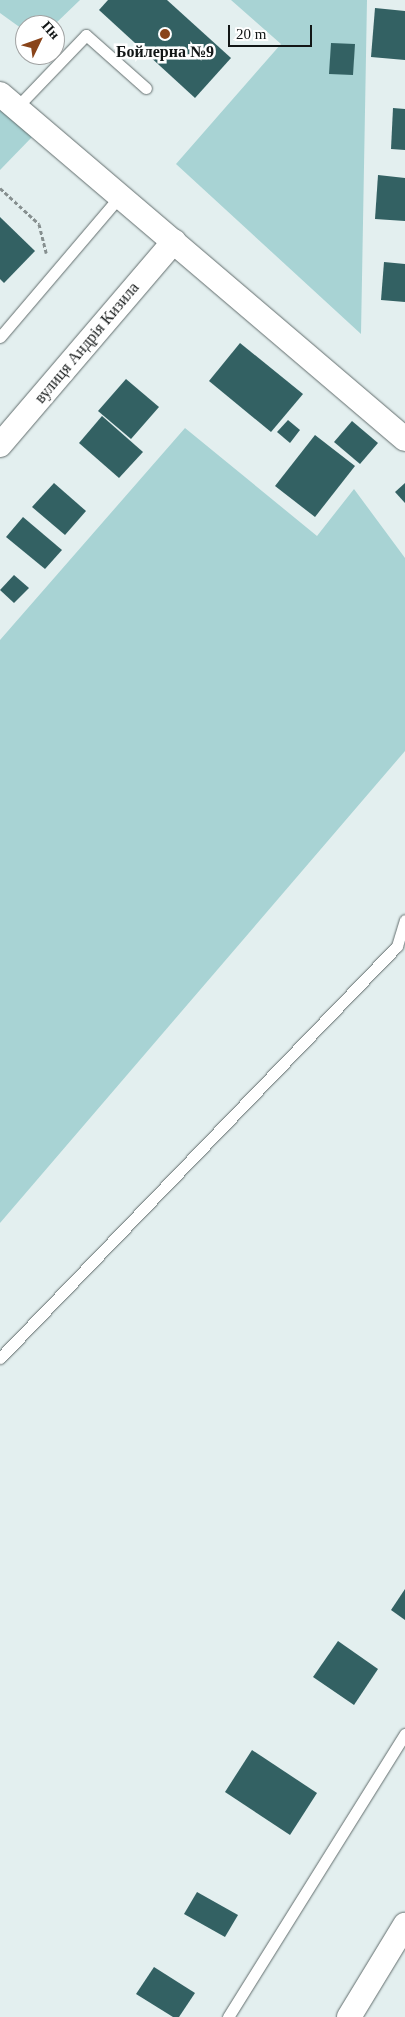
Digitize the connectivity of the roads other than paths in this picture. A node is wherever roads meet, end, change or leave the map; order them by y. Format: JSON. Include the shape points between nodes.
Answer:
{"nodes":[{"id":1,"x":146,"y":88,"type":"dead end"},
{"id":2,"x":8,"y":101,"type":"edge"},
{"id":3,"x":120,"y":196,"type":"junction"},
{"id":4,"x":174,"y":241,"type":"junction"},
{"id":5,"x":0,"y":336,"type":"edge"},
{"id":6,"x":405,"y":438,"type":"edge"},
{"id":7,"x":0,"y":445,"type":"edge"},
{"id":8,"x":405,"y":920,"type":"edge"},
{"id":9,"x":0,"y":1358,"type":"edge"},
{"id":10,"x":405,"y":1734,"type":"edge"},
{"id":11,"x":405,"y":1925,"type":"edge"},
{"id":12,"x":359,"y":2014,"type":"edge"},
{"id":13,"x":228,"y":2017,"type":"edge"}],
"edges":[{"from":1,"to":2,"type":"lane","via":[[86,35]]},
{"from":2,"to":3,"type":"street"},
{"from":3,"to":4,"type":"street"},
{"from":3,"to":5,"type":"lane"},
{"from":4,"to":6,"type":"street"},
{"from":4,"to":7,"type":"street","name":"вулиця Андрія Кизила"},
{"from":8,"to":9,"type":"lane","via":[[397,946]]},
{"from":10,"to":13,"type":"lane"},
{"from":11,"to":12,"type":"street"}]}
